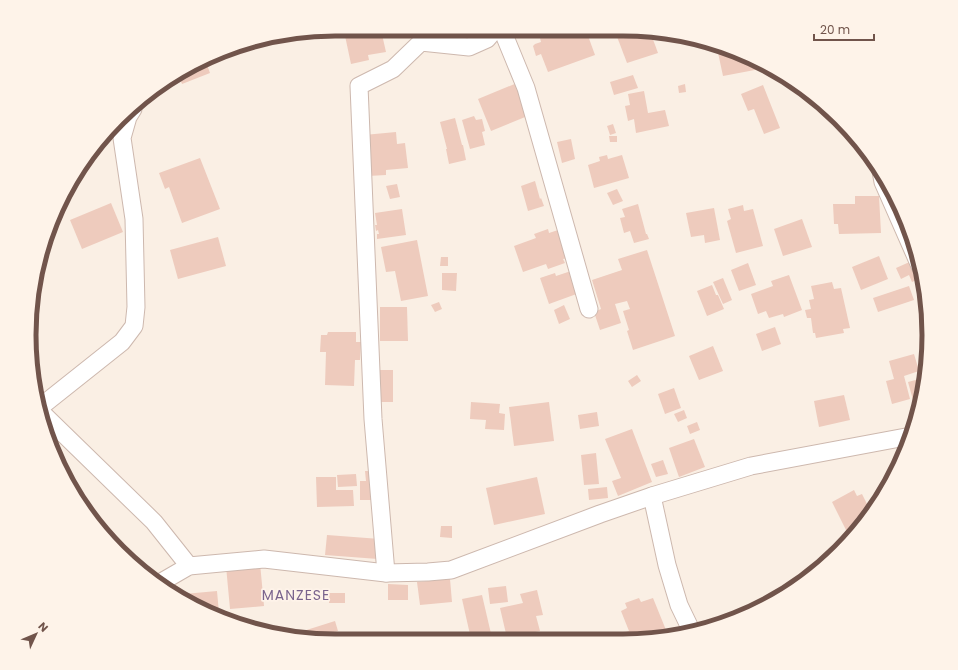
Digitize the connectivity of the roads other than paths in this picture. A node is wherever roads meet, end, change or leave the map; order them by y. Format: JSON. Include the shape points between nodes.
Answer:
{"nodes":[{"id":1,"x":490,"y":36,"type":"edge"},
{"id":2,"x":505,"y":36,"type":"edge"},
{"id":3,"x":127,"y":121,"type":"edge"},
{"id":4,"x":589,"y":309,"type":"dead end"},
{"id":5,"x":44,"y":404,"type":"edge"},
{"id":6,"x":48,"y":419,"type":"edge"},
{"id":7,"x":904,"y":437,"type":"edge"},
{"id":8,"x":652,"y":496,"type":"junction"},
{"id":9,"x":189,"y":566,"type":"junction"},
{"id":10,"x":386,"y":573,"type":"junction"},
{"id":11,"x":164,"y":580,"type":"edge"},
{"id":12,"x":689,"y":626,"type":"edge"}],
"edges":[{"from":1,"to":10,"type":"street","via":[[469,47],[422,42],[393,69],[359,86],[373,419]]},
{"from":2,"to":4,"type":"street","via":[[526,88]]},
{"from":3,"to":5,"type":"street","via":[[122,138],[134,220],[134,326],[122,342]]},
{"from":6,"to":9,"type":"street","via":[[154,522]]},
{"from":7,"to":8,"type":"street","via":[[751,466]]},
{"from":8,"to":10,"type":"street","via":[[451,570]]},
{"from":8,"to":12,"type":"street","via":[[667,565],[679,605]]},
{"from":9,"to":10,"type":"street","via":[[264,559]]},
{"from":9,"to":11,"type":"street"}]}
